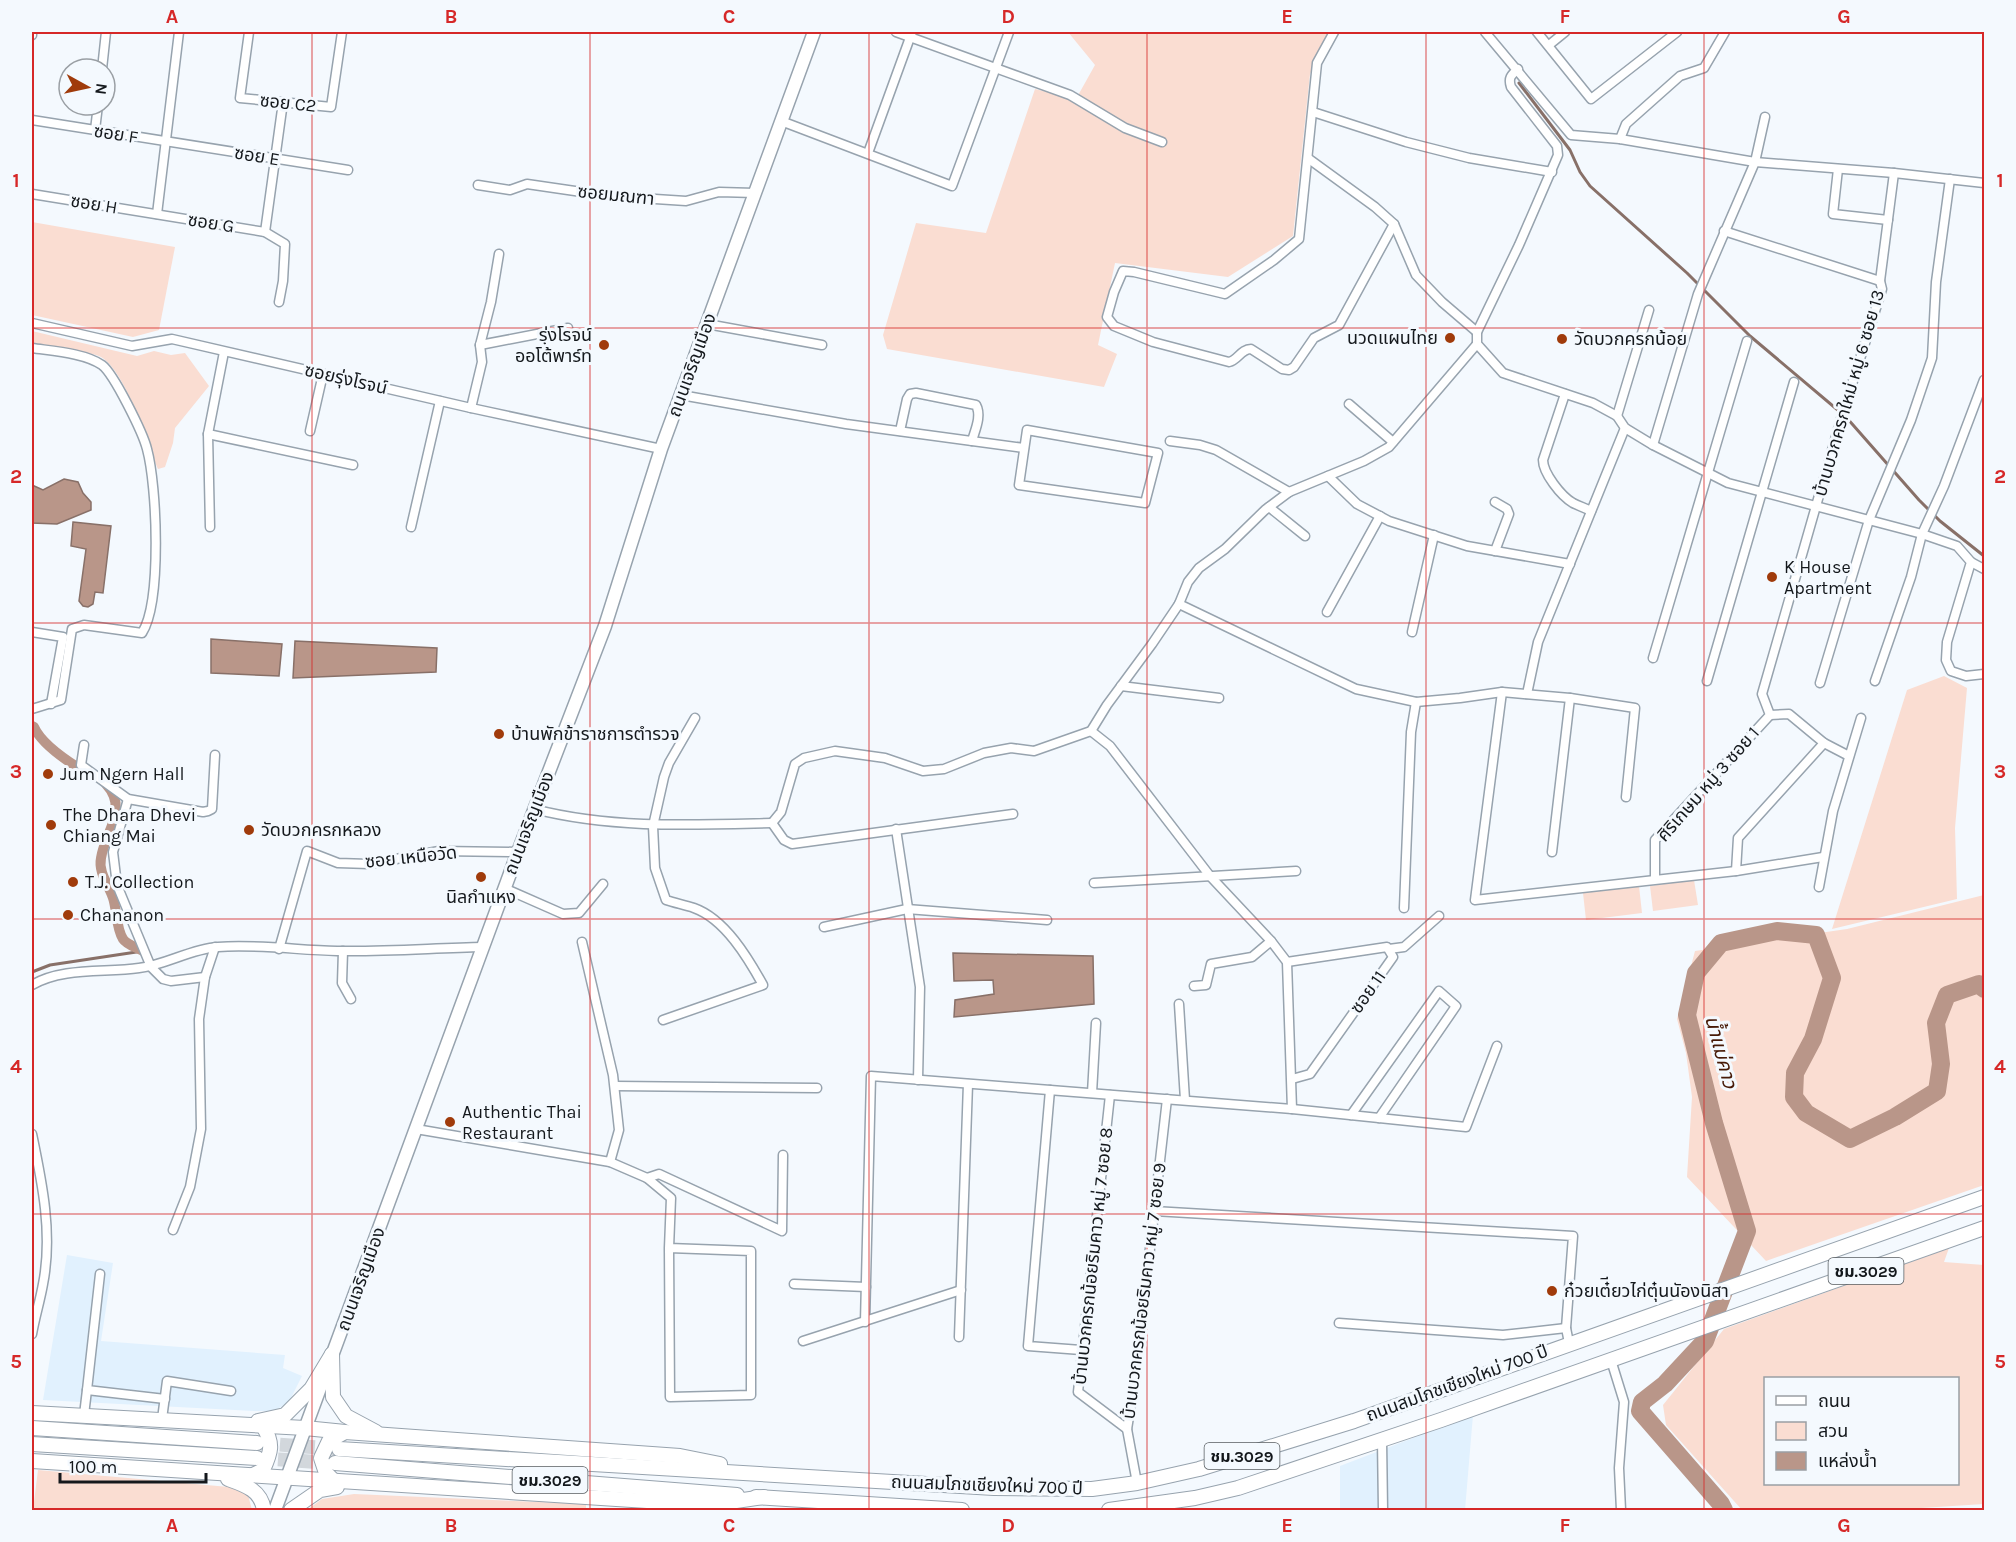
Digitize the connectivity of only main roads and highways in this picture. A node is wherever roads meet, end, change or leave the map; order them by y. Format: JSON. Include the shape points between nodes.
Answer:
{"nodes":[{"id":1,"x":814,"y":32,"type":"edge"},
{"id":2,"x":1984,"y":1197,"type":"edge"},
{"id":3,"x":1984,"y":1228,"type":"edge"},
{"id":4,"x":333,"y":1354,"type":"junction"},
{"id":5,"x":32,"y":1413,"type":"edge"},
{"id":6,"x":241,"y":1425,"type":"junction"},
{"id":7,"x":262,"y":1426,"type":"junction"},
{"id":8,"x":32,"y":1428,"type":"edge"},
{"id":9,"x":305,"y":1428,"type":"junction"},
{"id":10,"x":345,"y":1432,"type":"junction"},
{"id":11,"x":378,"y":1433,"type":"junction"},
{"id":12,"x":257,"y":1443,"type":"tunnel mouth"},
{"id":13,"x":32,"y":1444,"type":"edge"},
{"id":14,"x":339,"y":1449,"type":"tunnel mouth"},
{"id":15,"x":257,"y":1458,"type":"tunnel mouth"},
{"id":16,"x":32,"y":1461,"type":"edge"},
{"id":17,"x":335,"y":1463,"type":"tunnel mouth"},
{"id":18,"x":216,"y":1474,"type":"junction"},
{"id":19,"x":765,"y":1474,"type":"junction"},
{"id":20,"x":250,"y":1476,"type":"junction"},
{"id":21,"x":286,"y":1477,"type":"junction"},
{"id":22,"x":335,"y":1482,"type":"junction"},
{"id":23,"x":363,"y":1482,"type":"junction"},
{"id":24,"x":764,"y":1497,"type":"junction"},
{"id":25,"x":264,"y":1510,"type":"edge"},
{"id":26,"x":275,"y":1510,"type":"edge"},
{"id":27,"x":291,"y":1510,"type":"edge"},
{"id":28,"x":962,"y":1510,"type":"edge"},
{"id":29,"x":1109,"y":1510,"type":"edge"}],
"edges":[{"from":1,"to":4,"type":"main road","name":"ถนนเจริญเมือง","via":[[661,449],[605,626]]},
{"from":2,"to":19,"type":"main road","name":"ถนนสมโภชเชียงใหม่ 700 ปี","number":"ชม.3029","via":[[1354,1420],[1199,1469],[1092,1489],[994,1488]]},
{"from":3,"to":29,"type":"main road","name":"ถนนสมโภชเชียงใหม่ 700 ปี","number":"ชม.3029","via":[[1238,1488]]},
{"from":4,"to":6,"type":"main road","via":[[311,1389],[285,1415]]},
{"from":4,"to":9,"type":"main road","name":"ถนนเจริญเมือง"},
{"from":4,"to":11,"type":"main road","via":[[333,1397],[346,1416]]},
{"from":5,"to":6,"type":"main road"},
{"from":6,"to":7,"type":"main road"},
{"from":7,"to":9,"type":"main road"},
{"from":7,"to":20,"type":"main road","via":[[269,1436],[271,1452],[263,1470]]},
{"from":8,"to":12,"type":"main road"},
{"from":9,"to":10,"type":"main road"},
{"from":9,"to":21,"type":"main road","name":"ถนนเจริญเมือง"},
{"from":10,"to":11,"type":"main road"},
{"from":10,"to":22,"type":"main road","via":[[329,1441],[321,1458],[326,1473]]},
{"from":11,"to":19,"type":"main road","via":[[680,1456]]},
{"from":13,"to":15,"type":"main road"},
{"from":14,"to":19,"type":"main road","name":"ถนนสมโภชเชียงใหม่ 700 ปี","number":"ชม.3029"},
{"from":16,"to":18,"type":"main road"},
{"from":17,"to":24,"type":"main road","name":"ถนนสมโภชเชียงใหม่ 700 ปี","number":"ชม.3029"},
{"from":18,"to":20,"type":"main road"},
{"from":18,"to":25,"type":"main road","via":[[254,1489]]},
{"from":20,"to":21,"type":"main road"},
{"from":21,"to":22,"type":"main road"},
{"from":21,"to":26,"type":"main road","name":"ถนนเจริญเมือง"},
{"from":22,"to":23,"type":"main road"},
{"from":23,"to":24,"type":"main road","via":[[709,1505]]},
{"from":23,"to":27,"type":"main road","via":[[320,1490]]},
{"from":24,"to":28,"type":"main road","name":"ถนนสมโภชเชียงใหม่ 700 ปี","number":"ชม.3029"}]}
